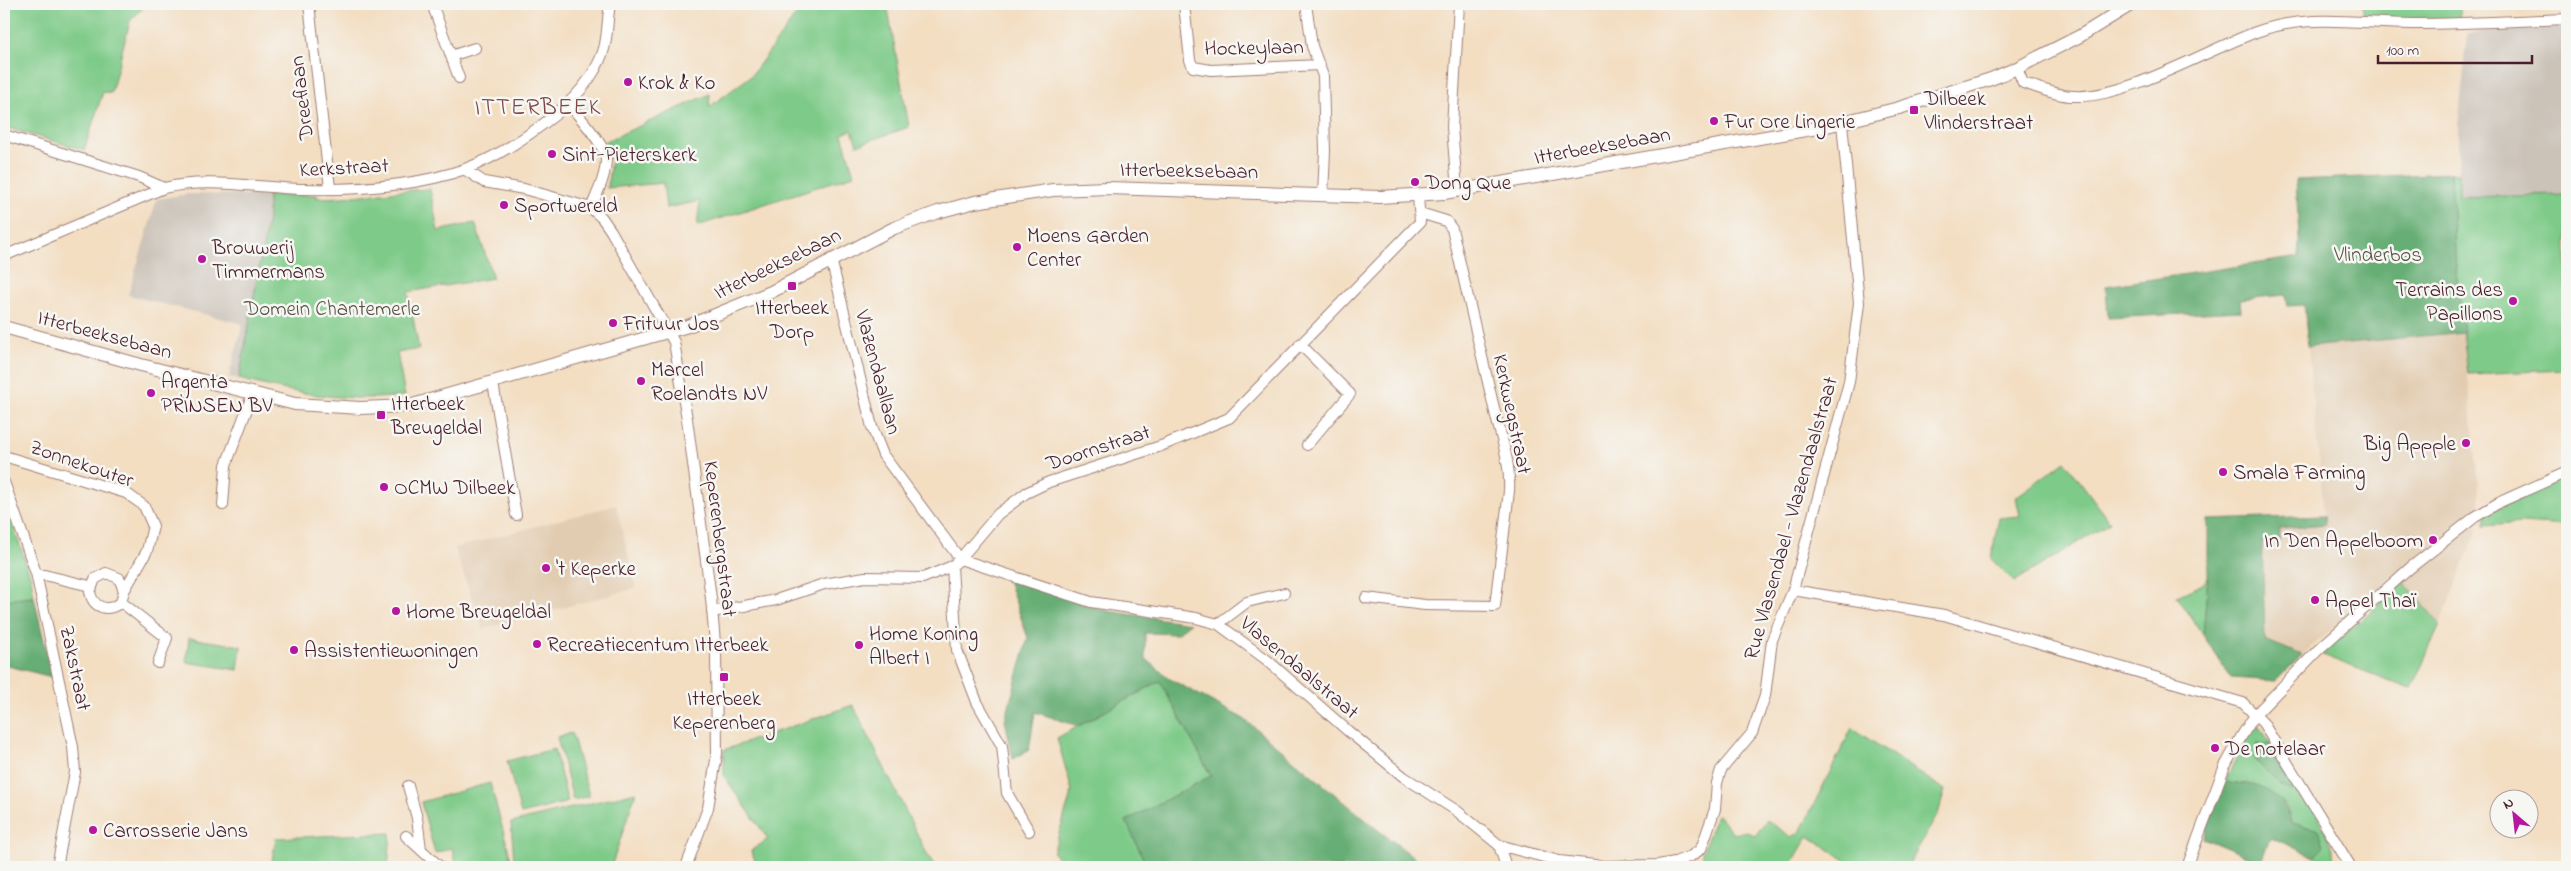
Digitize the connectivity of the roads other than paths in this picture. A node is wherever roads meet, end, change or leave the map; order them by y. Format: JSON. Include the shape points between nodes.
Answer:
{"nodes":[{"id":1,"x":309,"y":4,"type":"edge"},
{"id":2,"x":432,"y":4,"type":"edge"},
{"id":3,"x":610,"y":4,"type":"edge"},
{"id":4,"x":1184,"y":4,"type":"edge"},
{"id":5,"x":1306,"y":4,"type":"edge"},
{"id":6,"x":1459,"y":4,"type":"edge"},
{"id":7,"x":2132,"y":4,"type":"edge"},
{"id":8,"x":2567,"y":19,"type":"edge"},
{"id":9,"x":475,"y":48,"type":"dead end"},
{"id":10,"x":451,"y":56,"type":"junction"},
{"id":11,"x":1320,"y":65,"type":"junction"},
{"id":12,"x":2017,"y":68,"type":"junction"},
{"id":13,"x":459,"y":78,"type":"dead end"},
{"id":14,"x":569,"y":104,"type":"junction"},
{"id":15,"x":1842,"y":123,"type":"junction"},
{"id":16,"x":4,"y":135,"type":"edge"},
{"id":17,"x":464,"y":169,"type":"junction"},
{"id":18,"x":164,"y":188,"type":"junction"},
{"id":19,"x":330,"y":188,"type":"junction"},
{"id":20,"x":1457,"y":190,"type":"junction"},
{"id":21,"x":1323,"y":195,"type":"junction"},
{"id":22,"x":1418,"y":196,"type":"junction"},
{"id":23,"x":591,"y":208,"type":"junction"},
{"id":24,"x":1420,"y":213,"type":"junction"},
{"id":25,"x":4,"y":256,"type":"edge"},
{"id":26,"x":831,"y":259,"type":"junction"},
{"id":27,"x":4,"y":327,"type":"edge"},
{"id":28,"x":671,"y":332,"type":"junction"},
{"id":29,"x":1300,"y":344,"type":"junction"},
{"id":30,"x":493,"y":383,"type":"junction"},
{"id":31,"x":253,"y":393,"type":"junction"},
{"id":32,"x":1307,"y":445,"type":"dead end"},
{"id":33,"x":4,"y":456,"type":"edge"},
{"id":34,"x":2567,"y":472,"type":"edge"},
{"id":35,"x":4,"y":482,"type":"edge"},
{"id":36,"x":223,"y":505,"type":"dead end"},
{"id":37,"x":516,"y":515,"type":"dead end"},
{"id":38,"x":960,"y":559,"type":"junction"},
{"id":39,"x":952,"y":566,"type":"junction"},
{"id":40,"x":36,"y":573,"type":"junction"},
{"id":41,"x":90,"y":586,"type":"junction"},
{"id":42,"x":1793,"y":590,"type":"junction"},
{"id":43,"x":124,"y":591,"type":"junction"},
{"id":44,"x":1284,"y":593,"type":"dead end"},
{"id":45,"x":1366,"y":598,"type":"dead end"},
{"id":46,"x":121,"y":602,"type":"junction"},
{"id":47,"x":712,"y":612,"type":"junction"},
{"id":48,"x":1218,"y":624,"type":"junction"},
{"id":49,"x":158,"y":663,"type":"dead end"},
{"id":50,"x":2255,"y":715,"type":"junction"},
{"id":51,"x":408,"y":786,"type":"dead end"},
{"id":52,"x":1029,"y":831,"type":"dead end"},
{"id":53,"x":406,"y":836,"type":"dead end"},
{"id":54,"x":1504,"y":847,"type":"junction"},
{"id":55,"x":421,"y":848,"type":"junction"},
{"id":56,"x":57,"y":867,"type":"edge"},
{"id":57,"x":440,"y":867,"type":"edge"},
{"id":58,"x":686,"y":867,"type":"edge"},
{"id":59,"x":1506,"y":867,"type":"edge"},
{"id":60,"x":2188,"y":867,"type":"edge"},
{"id":61,"x":2351,"y":867,"type":"edge"}],
"edges":[{"from":1,"to":19,"type":"street","name":"Dreeflaan"},
{"from":2,"to":10,"type":"street"},
{"from":3,"to":14,"type":"street","name":"Kerkstraat","via":[[603,52],[588,80]]},
{"from":4,"to":11,"type":"street","name":"Hockeylaan","via":[[1193,67],[1211,70]]},
{"from":5,"to":11,"type":"street","via":[[1311,39]]},
{"from":6,"to":20,"type":"street","via":[[1452,127]]},
{"from":7,"to":12,"type":"main road","name":"Itterbeeksebaan","via":[[2080,36]]},
{"from":8,"to":12,"type":"street","via":[[2410,24],[2329,19],[2295,22],[2259,31],[2116,91],[2089,96],[2064,96],[2023,83]]},
{"from":9,"to":10,"type":"street"},
{"from":10,"to":13,"type":"street"},
{"from":11,"to":21,"type":"street","via":[[1325,151]]},
{"from":12,"to":15,"type":"main road","name":"Itterbeeksebaan","via":[[1899,108]]},
{"from":14,"to":17,"type":"street","name":"Kerkstraat","via":[[514,143]]},
{"from":14,"to":23,"type":"street","via":[[594,136],[606,159]]},
{"from":15,"to":20,"type":"main road","name":"Itterbeeksebaan"},
{"from":15,"to":42,"type":"street","name":"Rue Vlasendael - Vlazendaalstraat","via":[[1859,304],[1849,382]]},
{"from":16,"to":18,"type":"street","via":[[139,177]]},
{"from":17,"to":19,"type":"street","name":"Kerkstraat","via":[[421,181]]},
{"from":17,"to":23,"type":"street","via":[[484,182],[533,191]]},
{"from":18,"to":19,"type":"street","name":"Kerkstraat","via":[[184,183]]},
{"from":18,"to":25,"type":"street","name":"Kerkstraat"},
{"from":20,"to":22,"type":"main road","name":"Itterbeeksebaan"},
{"from":21,"to":22,"type":"main road","name":"Itterbeeksebaan"},
{"from":21,"to":26,"type":"main road","name":"Itterbeeksebaan","via":[[1108,188],[1027,192],[938,212],[894,228]]},
{"from":22,"to":24,"type":"street"},
{"from":23,"to":28,"type":"street","via":[[602,218],[661,321]]},
{"from":24,"to":29,"type":"street","name":"Doornstraat","via":[[1420,222]]},
{"from":24,"to":45,"type":"street","name":"Kerkwegstraat","via":[[1446,221],[1452,229],[1506,452],[1510,491],[1495,606],[1425,605]]},
{"from":26,"to":28,"type":"main road","name":"Itterbeeksebaan","via":[[771,292]]},
{"from":26,"to":38,"type":"street","name":"Vlazendaallaan","via":[[872,427],[883,455]]},
{"from":27,"to":31,"type":"main road","name":"Itterbeeksebaan"},
{"from":28,"to":30,"type":"main road","name":"Itterbeeksebaan"},
{"from":28,"to":47,"type":"street","name":"Keperenbergstraat","via":[[688,419]]},
{"from":29,"to":32,"type":"street","via":[[1350,394]]},
{"from":29,"to":38,"type":"street","name":"Doornstraat","via":[[1229,418],[1161,446],[1049,482],[1026,493],[998,514]]},
{"from":30,"to":31,"type":"main road","name":"Itterbeeksebaan","via":[[409,406],[385,408],[320,407]]},
{"from":30,"to":37,"type":"street"},
{"from":31,"to":36,"type":"street","via":[[226,465]]},
{"from":33,"to":43,"type":"street","name":"Zonnekouter","via":[[126,493],[144,506],[153,526],[149,543],[136,575]]},
{"from":34,"to":50,"type":"street","via":[[2475,517],[2410,568],[2320,648]]},
{"from":35,"to":40,"type":"street","name":"Zakstraat"},
{"from":38,"to":39,"type":"street","name":"Doornstraat"},
{"from":38,"to":48,"type":"street","name":"Vlasendaalstraat","via":[[1091,602]]},
{"from":39,"to":47,"type":"street","name":"Doornstraat","via":[[923,578],[865,577],[824,584],[776,600]]},
{"from":39,"to":52,"type":"street","via":[[957,650],[977,702],[1002,746],[1007,794]]},
{"from":40,"to":41,"type":"street"},
{"from":40,"to":56,"type":"street","name":"Zakstraat","via":[[73,747],[75,772]]},
{"from":41,"to":43,"type":"street","via":[[100,575],[113,574],[122,582]]},
{"from":41,"to":46,"type":"street","via":[[91,598],[96,605],[108,609]]},
{"from":42,"to":50,"type":"street","via":[[1944,615],[2243,704]]},
{"from":42,"to":54,"type":"street","name":"Rue Vlasendael - Vlazendaalstraat","via":[[1772,640],[1760,711],[1747,740],[1721,770],[1715,809],[1701,848],[1675,862],[1635,867],[1560,861]]},
{"from":43,"to":46,"type":"street","name":"Zonnekouter"},
{"from":44,"to":48,"type":"street","via":[[1246,602]]},
{"from":46,"to":49,"type":"street","via":[[167,638]]},
{"from":47,"to":58,"type":"street","name":"Keperenbergstraat","via":[[716,654],[716,754],[708,808]]},
{"from":48,"to":54,"type":"street","name":"Vlasendaalstraat","via":[[1266,660],[1404,777],[1457,810]]},
{"from":50,"to":60,"type":"street","via":[[2224,768]]},
{"from":50,"to":61,"type":"street"},
{"from":51,"to":55,"type":"street"},
{"from":53,"to":55,"type":"street"},
{"from":54,"to":59,"type":"street","name":"Vlasendaalstraat"},
{"from":55,"to":57,"type":"street"}]}
